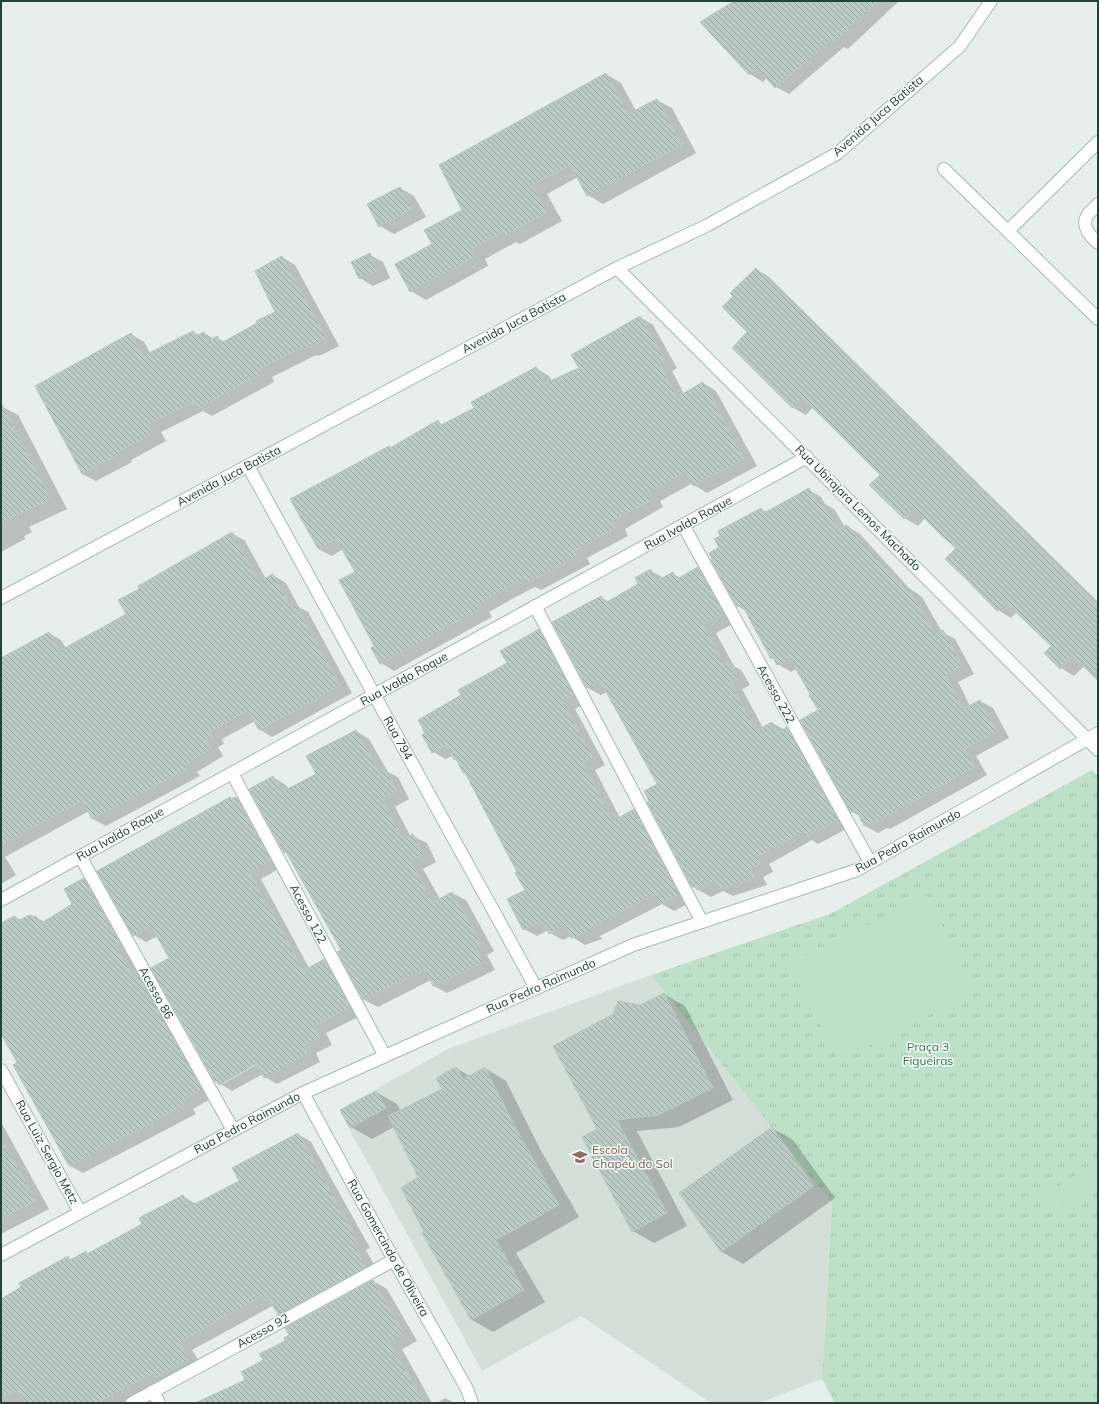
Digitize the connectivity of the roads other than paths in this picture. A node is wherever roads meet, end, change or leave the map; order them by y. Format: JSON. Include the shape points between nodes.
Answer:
{"nodes":[{"id":1,"x":991,"y":1,"type":"edge"},
{"id":2,"x":1098,"y":142,"type":"edge"},
{"id":3,"x":944,"y":169,"type":"dead end"},
{"id":4,"x":1098,"y":204,"type":"edge"},
{"id":5,"x":1008,"y":231,"type":"junction"},
{"id":6,"x":1098,"y":244,"type":"edge"},
{"id":7,"x":617,"y":268,"type":"junction"},
{"id":8,"x":1098,"y":318,"type":"edge"},
{"id":9,"x":807,"y":457,"type":"junction"},
{"id":10,"x":248,"y":466,"type":"junction"},
{"id":11,"x":683,"y":525,"type":"junction"},
{"id":12,"x":1,"y":598,"type":"edge"},
{"id":13,"x":535,"y":606,"type":"junction"},
{"id":14,"x":375,"y":695,"type":"junction"},
{"id":15,"x":1093,"y":736,"type":"edge"},
{"id":16,"x":1098,"y":750,"type":"edge"},
{"id":17,"x":232,"y":773,"type":"junction"},
{"id":18,"x":80,"y":856,"type":"junction"},
{"id":19,"x":870,"y":862,"type":"junction"},
{"id":20,"x":1,"y":900,"type":"edge"},
{"id":21,"x":702,"y":922,"type":"junction"},
{"id":22,"x":536,"y":988,"type":"junction"},
{"id":23,"x":385,"y":1056,"type":"junction"},
{"id":24,"x":1,"y":1070,"type":"edge"},
{"id":25,"x":303,"y":1093,"type":"junction"},
{"id":26,"x":233,"y":1130,"type":"junction"},
{"id":27,"x":80,"y":1212,"type":"junction"},
{"id":28,"x":1,"y":1255,"type":"edge"},
{"id":29,"x":394,"y":1260,"type":"junction"},
{"id":30,"x":153,"y":1391,"type":"junction"},
{"id":31,"x":132,"y":1403,"type":"edge"},
{"id":32,"x":159,"y":1403,"type":"edge"},
{"id":33,"x":472,"y":1403,"type":"edge"}],
"edges":[{"from":1,"to":7,"type":"street","name":"Avenida Juca Batista","via":[[960,46],[838,153],[706,226]]},
{"from":2,"to":5,"type":"street"},
{"from":3,"to":5,"type":"street"},
{"from":4,"to":6,"type":"street","via":[[1086,217],[1085,225],[1090,236]]},
{"from":5,"to":8,"type":"street"},
{"from":7,"to":9,"type":"street","name":"Rua Ubirajara Lemos Machado"},
{"from":7,"to":10,"type":"street","name":"Avenida Juca Batista"},
{"from":9,"to":11,"type":"street","name":"Rua Ivaldo Roque"},
{"from":9,"to":15,"type":"street","name":"Rua Ubirajara Lemos Machado"},
{"from":10,"to":12,"type":"street","name":"Avenida Juca Batista"},
{"from":10,"to":14,"type":"street","name":"Rua 794"},
{"from":11,"to":13,"type":"street","name":"Rua Ivaldo Roque"},
{"from":11,"to":19,"type":"street","name":"Acesso 222"},
{"from":13,"to":14,"type":"street","name":"Rua Ivaldo Roque"},
{"from":13,"to":21,"type":"street"},
{"from":14,"to":17,"type":"street","name":"Rua Ivaldo Roque"},
{"from":14,"to":22,"type":"street","name":"Rua 794"},
{"from":15,"to":16,"type":"street","name":"Rua Ubirajara Lemos Machado"},
{"from":15,"to":19,"type":"street","name":"Rua Pedro Raimundo"},
{"from":17,"to":18,"type":"street","name":"Rua Ivaldo Roque"},
{"from":17,"to":23,"type":"street","name":"Acesso 122"},
{"from":18,"to":20,"type":"street","name":"Rua Ivaldo Roque"},
{"from":18,"to":26,"type":"street","name":"Acesso 86"},
{"from":19,"to":21,"type":"street","name":"Rua Pedro Raimundo","via":[[857,870]]},
{"from":21,"to":22,"type":"street","name":"Rua Pedro Raimundo","via":[[633,945]]},
{"from":22,"to":23,"type":"street","name":"Rua Pedro Raimundo"},
{"from":23,"to":25,"type":"street","name":"Rua Pedro Raimundo"},
{"from":24,"to":27,"type":"street","name":"Rua Luiz Sergio Metz"},
{"from":25,"to":26,"type":"street","name":"Rua Pedro Raimundo"},
{"from":25,"to":29,"type":"street","name":"Rua Gomercindo de Oliveira"},
{"from":26,"to":27,"type":"street","name":"Rua Pedro Raimundo"},
{"from":27,"to":28,"type":"street","name":"Rua Pedro Raimundo"},
{"from":29,"to":30,"type":"street","name":"Acesso 92"},
{"from":29,"to":33,"type":"street","name":"Rua Gomercindo de Oliveira","via":[[467,1389]]},
{"from":30,"to":31,"type":"street","name":"Acesso 92"},
{"from":30,"to":32,"type":"street"}]}
